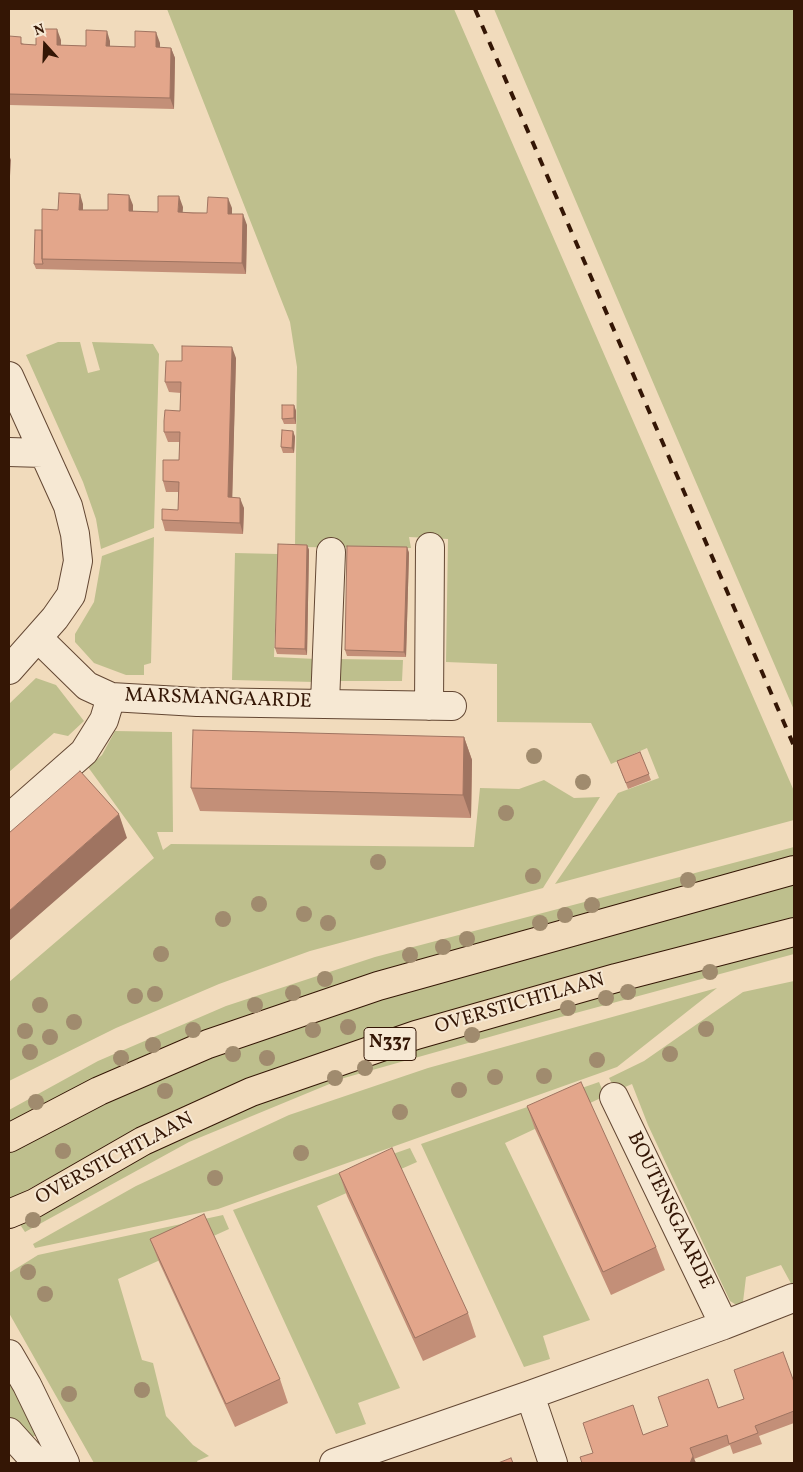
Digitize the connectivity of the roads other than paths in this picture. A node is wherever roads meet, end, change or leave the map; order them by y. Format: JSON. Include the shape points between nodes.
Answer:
{"nodes":[{"id":1,"x":9,"y":376,"type":"edge"},
{"id":2,"x":9,"y":452,"type":"edge"},
{"id":3,"x":43,"y":453,"type":"junction"},
{"id":4,"x":430,"y":547,"type":"dead end"},
{"id":5,"x":331,"y":552,"type":"dead end"},
{"id":6,"x":38,"y":638,"type":"junction"},
{"id":7,"x":9,"y":670,"type":"edge"},
{"id":8,"x":111,"y":697,"type":"junction"},
{"id":9,"x":325,"y":703,"type":"junction"},
{"id":10,"x":9,"y":818,"type":"edge"},
{"id":11,"x":794,"y":870,"type":"edge"},
{"id":12,"x":794,"y":932,"type":"edge"},
{"id":13,"x":614,"y":1097,"type":"dead end"},
{"id":14,"x":9,"y":1138,"type":"edge"},
{"id":15,"x":9,"y":1214,"type":"edge"},
{"id":16,"x":793,"y":1298,"type":"edge"},
{"id":17,"x":724,"y":1325,"type":"junction"},
{"id":18,"x":9,"y":1354,"type":"edge"},
{"id":19,"x":530,"y":1395,"type":"junction"},
{"id":20,"x":9,"y":1432,"type":"edge"},
{"id":21,"x":37,"y":1463,"type":"edge"},
{"id":22,"x":65,"y":1463,"type":"edge"},
{"id":23,"x":334,"y":1463,"type":"edge"},
{"id":24,"x":553,"y":1463,"type":"edge"}],
"edges":[{"from":1,"to":3,"type":"street"},
{"from":2,"to":3,"type":"street"},
{"from":3,"to":6,"type":"street","via":[[68,506],[78,562],[71,595]]},
{"from":4,"to":9,"type":"street","name":"MARSMANGAARDE","via":[[440,706]]},
{"from":5,"to":9,"type":"street","name":"MARSMANGAARDE"},
{"from":6,"to":7,"type":"street"},
{"from":6,"to":8,"type":"street","name":"MARSMANGAARDE","via":[[87,686]]},
{"from":8,"to":9,"type":"street","name":"MARSMANGAARDE","via":[[197,702]]},
{"from":8,"to":10,"type":"street","name":"MARSMANGAARDE","via":[[104,720],[84,752]]},
{"from":11,"to":14,"type":"main road","via":[[378,986],[208,1044],[99,1091]]},
{"from":12,"to":15,"type":"main road","name":"OVERSTICHTLAAN","number":"N337","via":[[416,1035],[251,1092],[144,1141]]},
{"from":13,"to":17,"type":"street","name":"BOUTENSGAARDE"},
{"from":16,"to":17,"type":"street"},
{"from":17,"to":19,"type":"street"},
{"from":18,"to":22,"type":"street"},
{"from":19,"to":23,"type":"street"},
{"from":19,"to":24,"type":"street"},
{"from":20,"to":21,"type":"street"}]}
